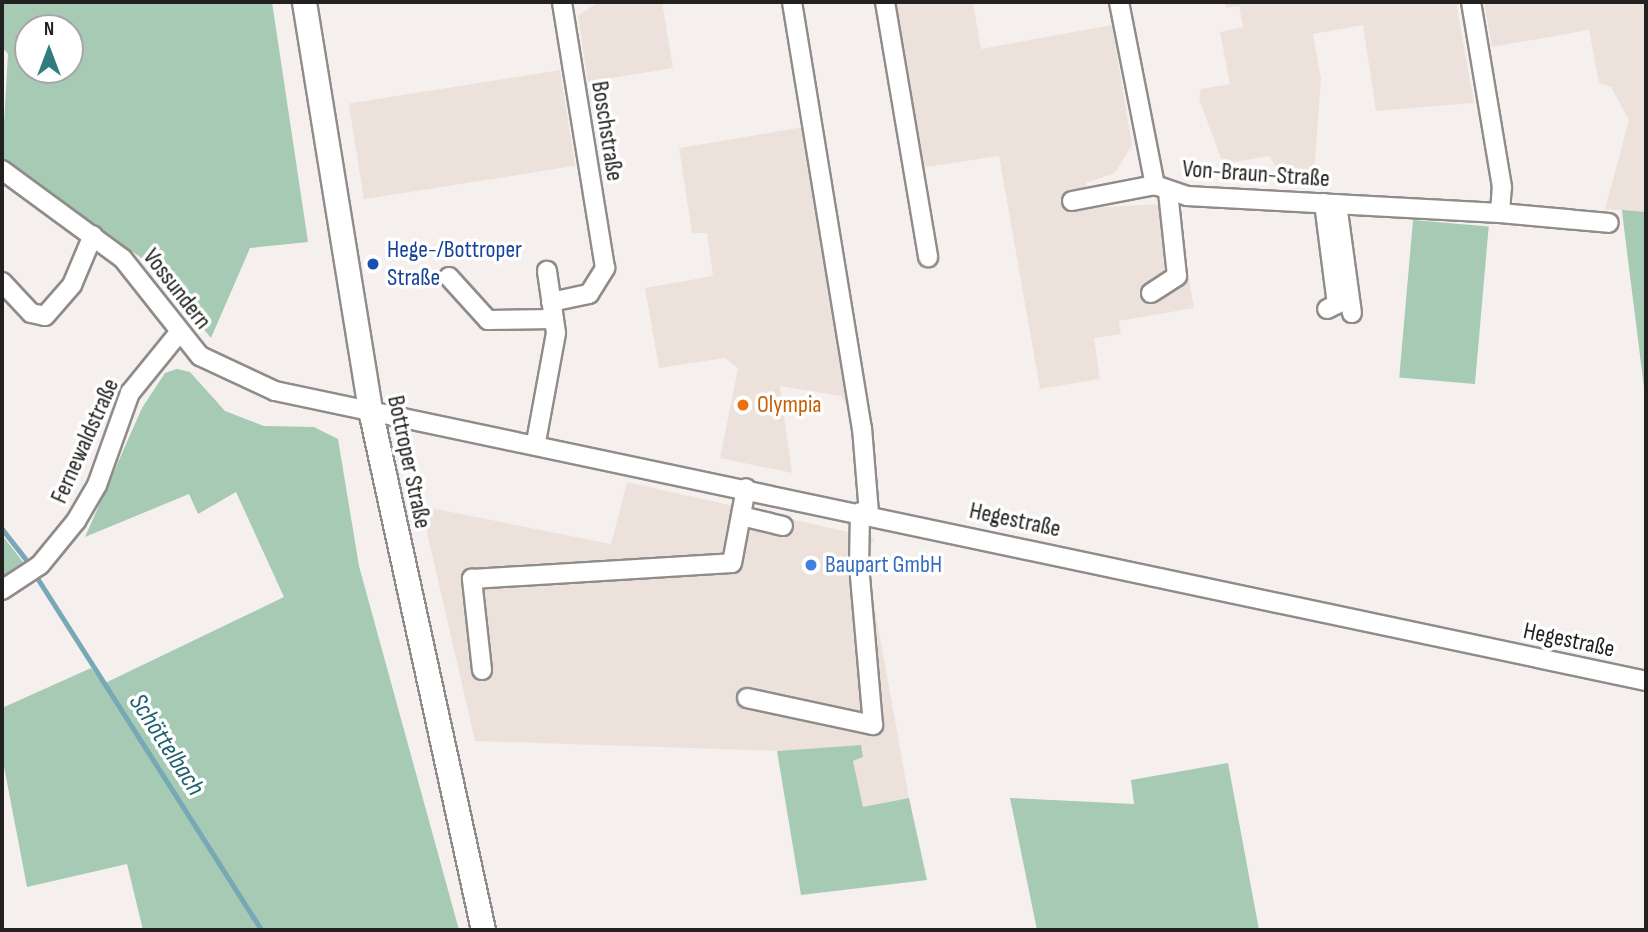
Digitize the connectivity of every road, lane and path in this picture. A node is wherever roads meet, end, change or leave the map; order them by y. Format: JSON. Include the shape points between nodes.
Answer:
{"nodes":[{"id":1,"x":304,"y":2,"type":"edge"},
{"id":2,"x":562,"y":2,"type":"edge"},
{"id":3,"x":792,"y":2,"type":"edge"},
{"id":4,"x":885,"y":2,"type":"edge"},
{"id":5,"x":1119,"y":2,"type":"edge"},
{"id":6,"x":1471,"y":2,"type":"edge"},
{"id":7,"x":2,"y":170,"type":"edge"},
{"id":8,"x":1162,"y":188,"type":"junction"},
{"id":9,"x":1072,"y":201,"type":"dead end"},
{"id":10,"x":1330,"y":204,"type":"junction"},
{"id":11,"x":1500,"y":213,"type":"junction"},
{"id":12,"x":1609,"y":223,"type":"dead end"},
{"id":13,"x":93,"y":235,"type":"junction"},
{"id":14,"x":928,"y":257,"type":"dead end"},
{"id":15,"x":547,"y":271,"type":"dead end"},
{"id":16,"x":449,"y":277,"type":"dead end"},
{"id":17,"x":2,"y":282,"type":"edge"},
{"id":18,"x":1151,"y":293,"type":"dead end"},
{"id":19,"x":1327,"y":309,"type":"dead end"},
{"id":20,"x":553,"y":310,"type":"junction"},
{"id":21,"x":1352,"y":313,"type":"dead end"},
{"id":22,"x":178,"y":334,"type":"junction"},
{"id":23,"x":371,"y":414,"type":"junction"},
{"id":24,"x":536,"y":442,"type":"junction"},
{"id":25,"x":746,"y":488,"type":"junction"},
{"id":26,"x":865,"y":513,"type":"junction"},
{"id":27,"x":741,"y":516,"type":"junction"},
{"id":28,"x":783,"y":526,"type":"dead end"},
{"id":29,"x":2,"y":590,"type":"edge"},
{"id":30,"x":482,"y":670,"type":"dead end"},
{"id":31,"x":1646,"y":681,"type":"edge"},
{"id":32,"x":747,"y":698,"type":"dead end"},
{"id":33,"x":483,"y":930,"type":"edge"}],
"edges":[{"from":1,"to":23,"type":"main road","name":"Bottroper Straße"},
{"from":2,"to":20,"type":"street","name":"Boschstraße","via":[[605,268],[589,294]]},
{"from":3,"to":26,"type":"street","via":[[862,428]]},
{"from":4,"to":14,"type":"street"},
{"from":5,"to":8,"type":"street","name":"Von-Braun-Straße"},
{"from":6,"to":11,"type":"street","via":[[1502,187]]},
{"from":7,"to":13,"type":"street","name":"Vossundern"},
{"from":8,"to":9,"type":"street"},
{"from":8,"to":10,"type":"street","name":"Von-Braun-Straße"},
{"from":8,"to":18,"type":"street","via":[[1177,276]]},
{"from":10,"to":11,"type":"street","name":"Von-Braun-Straße"},
{"from":10,"to":19,"type":"street","via":[[1337,304]]},
{"from":10,"to":21,"type":"street"},
{"from":11,"to":12,"type":"street","name":"Von-Braun-Straße"},
{"from":13,"to":17,"type":"street","via":[[72,285],[45,316],[32,313]]},
{"from":13,"to":22,"type":"street","name":"Vossundern","via":[[123,259]]},
{"from":15,"to":20,"type":"street"},
{"from":16,"to":20,"type":"street","via":[[488,320]]},
{"from":20,"to":24,"type":"street"},
{"from":22,"to":23,"type":"street","name":"Vossundern","via":[[231,376]]},
{"from":22,"to":29,"type":"street","name":"Fernewaldstraße","via":[[130,393],[97,485],[76,521],[40,565]]},
{"from":23,"to":24,"type":"street","name":"Hegestraße"},
{"from":23,"to":33,"type":"main road","name":"Bottroper Straße"},
{"from":24,"to":25,"type":"street","name":"Hegestraße"},
{"from":25,"to":26,"type":"street","name":"Hegestraße"},
{"from":25,"to":27,"type":"street"},
{"from":26,"to":31,"type":"street","name":"Hegestraße"},
{"from":26,"to":32,"type":"street","via":[[873,725]]},
{"from":27,"to":28,"type":"street"},
{"from":27,"to":30,"type":"street","via":[[732,562],[472,579]]}]}
